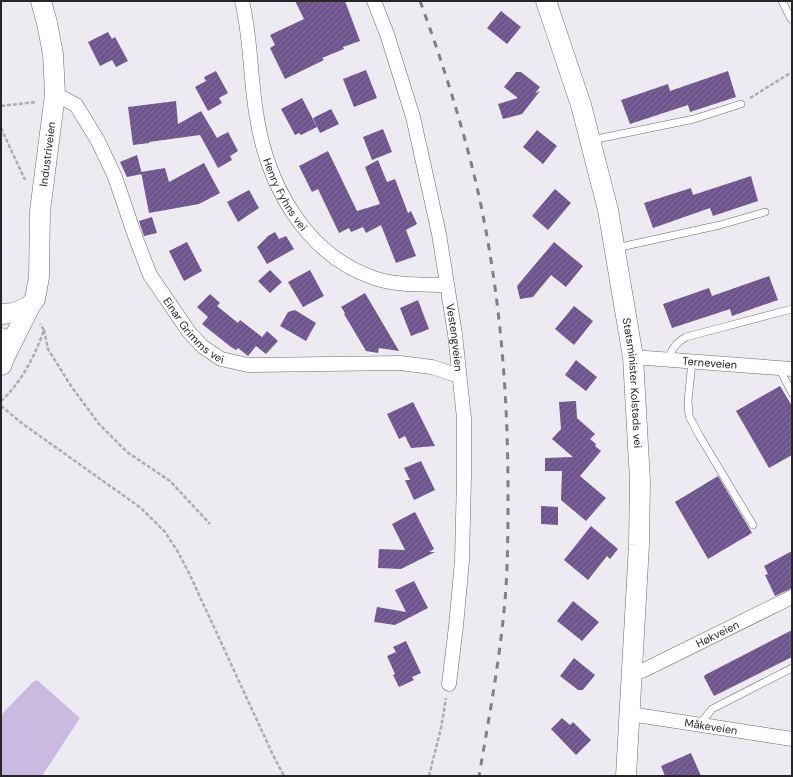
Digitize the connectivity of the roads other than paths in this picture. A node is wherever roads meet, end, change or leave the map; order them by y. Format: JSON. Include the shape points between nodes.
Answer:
{"nodes":[{"id":1,"x":40,"y":1,"type":"edge"},
{"id":2,"x":242,"y":1,"type":"edge"},
{"id":3,"x":374,"y":1,"type":"edge"},
{"id":4,"x":546,"y":1,"type":"edge"},
{"id":5,"x":782,"y":1,"type":"edge"},
{"id":6,"x":791,"y":20,"type":"dead end"},
{"id":7,"x":54,"y":97,"type":"junction"},
{"id":8,"x":741,"y":104,"type":"road end"},
{"id":9,"x":590,"y":140,"type":"junction"},
{"id":10,"x":765,"y":212,"type":"dead end"},
{"id":11,"x":614,"y":248,"type":"junction"},
{"id":12,"x":447,"y":285,"type":"junction"},
{"id":13,"x":30,"y":306,"type":"junction"},
{"id":14,"x":792,"y":309,"type":"edge"},
{"id":15,"x":1,"y":314,"type":"edge"},
{"id":16,"x":1,"y":339,"type":"edge"},
{"id":17,"x":633,"y":357,"type":"junction"},
{"id":18,"x":668,"y":360,"type":"junction"},
{"id":19,"x":692,"y":361,"type":"junction"},
{"id":20,"x":1,"y":363,"type":"edge"},
{"id":21,"x":787,"y":366,"type":"edge"},
{"id":22,"x":459,"y":376,"type":"junction"},
{"id":23,"x":792,"y":393,"type":"edge"},
{"id":24,"x":753,"y":525,"type":"dead end"},
{"id":25,"x":792,"y":597,"type":"edge"},
{"id":26,"x":792,"y":668,"type":"edge"},
{"id":27,"x":642,"y":671,"type":"dead end"},
{"id":28,"x":449,"y":684,"type":"road end"},
{"id":29,"x":630,"y":714,"type":"junction"},
{"id":30,"x":700,"y":724,"type":"junction"},
{"id":31,"x":792,"y":738,"type":"edge"},
{"id":32,"x":626,"y":776,"type":"edge"}],
"edges":[{"from":1,"to":7,"type":"street","name":"Industriveien","via":[[53,54]]},
{"from":2,"to":12,"type":"street","name":"Henry Fyhns vei","via":[[247,21],[256,112],[263,149],[290,209],[306,232],[327,253],[349,267],[375,278],[400,283]]},
{"from":3,"to":12,"type":"street","name":"Vestengveien","via":[[413,117],[439,234]]},
{"from":4,"to":9,"type":"street","name":"Statsminister Kolstads vei"},
{"from":5,"to":6,"type":"lane"},
{"from":7,"to":13,"type":"street","name":"Industriveien","via":[[40,211],[39,277],[35,299]]},
{"from":7,"to":22,"type":"street","name":"Einar Grimms vei","via":[[76,105],[98,141],[115,177],[150,275],[189,332],[203,347],[221,359],[248,365],[400,363],[432,367]]},
{"from":8,"to":9,"type":"lane","via":[[694,119]]},
{"from":9,"to":11,"type":"street","name":"Statsminister Kolstads vei","via":[[608,210]]},
{"from":10,"to":11,"type":"lane","via":[[720,225]]},
{"from":11,"to":17,"type":"street","name":"Statsminister Kolstads vei"},
{"from":12,"to":22,"type":"street","name":"Vestengveien"},
{"from":13,"to":15,"type":"street","via":[[14,313]]},
{"from":13,"to":20,"type":"street","name":"Industriveien"},
{"from":14,"to":18,"type":"lane","via":[[686,337],[676,343]]},
{"from":16,"to":20,"type":"main road"},
{"from":17,"to":18,"type":"street","name":"Terneveien"},
{"from":17,"to":29,"type":"street","name":"Statsminister Kolstads vei","via":[[640,529]]},
{"from":18,"to":19,"type":"street","name":"Terneveien"},
{"from":19,"to":21,"type":"street","name":"Terneveien"},
{"from":19,"to":24,"type":"lane","via":[[689,416]]},
{"from":21,"to":23,"type":"lane"},
{"from":22,"to":28,"type":"street","name":"Vestengveien","via":[[464,418],[462,561]]},
{"from":25,"to":27,"type":"street","name":"Høkveien"},
{"from":26,"to":30,"type":"lane","via":[[712,709]]},
{"from":29,"to":30,"type":"street","name":"Måkeveien"},
{"from":29,"to":32,"type":"street","name":"Statsminister Kolstads vei"},
{"from":30,"to":31,"type":"street","name":"Måkeveien"}]}
